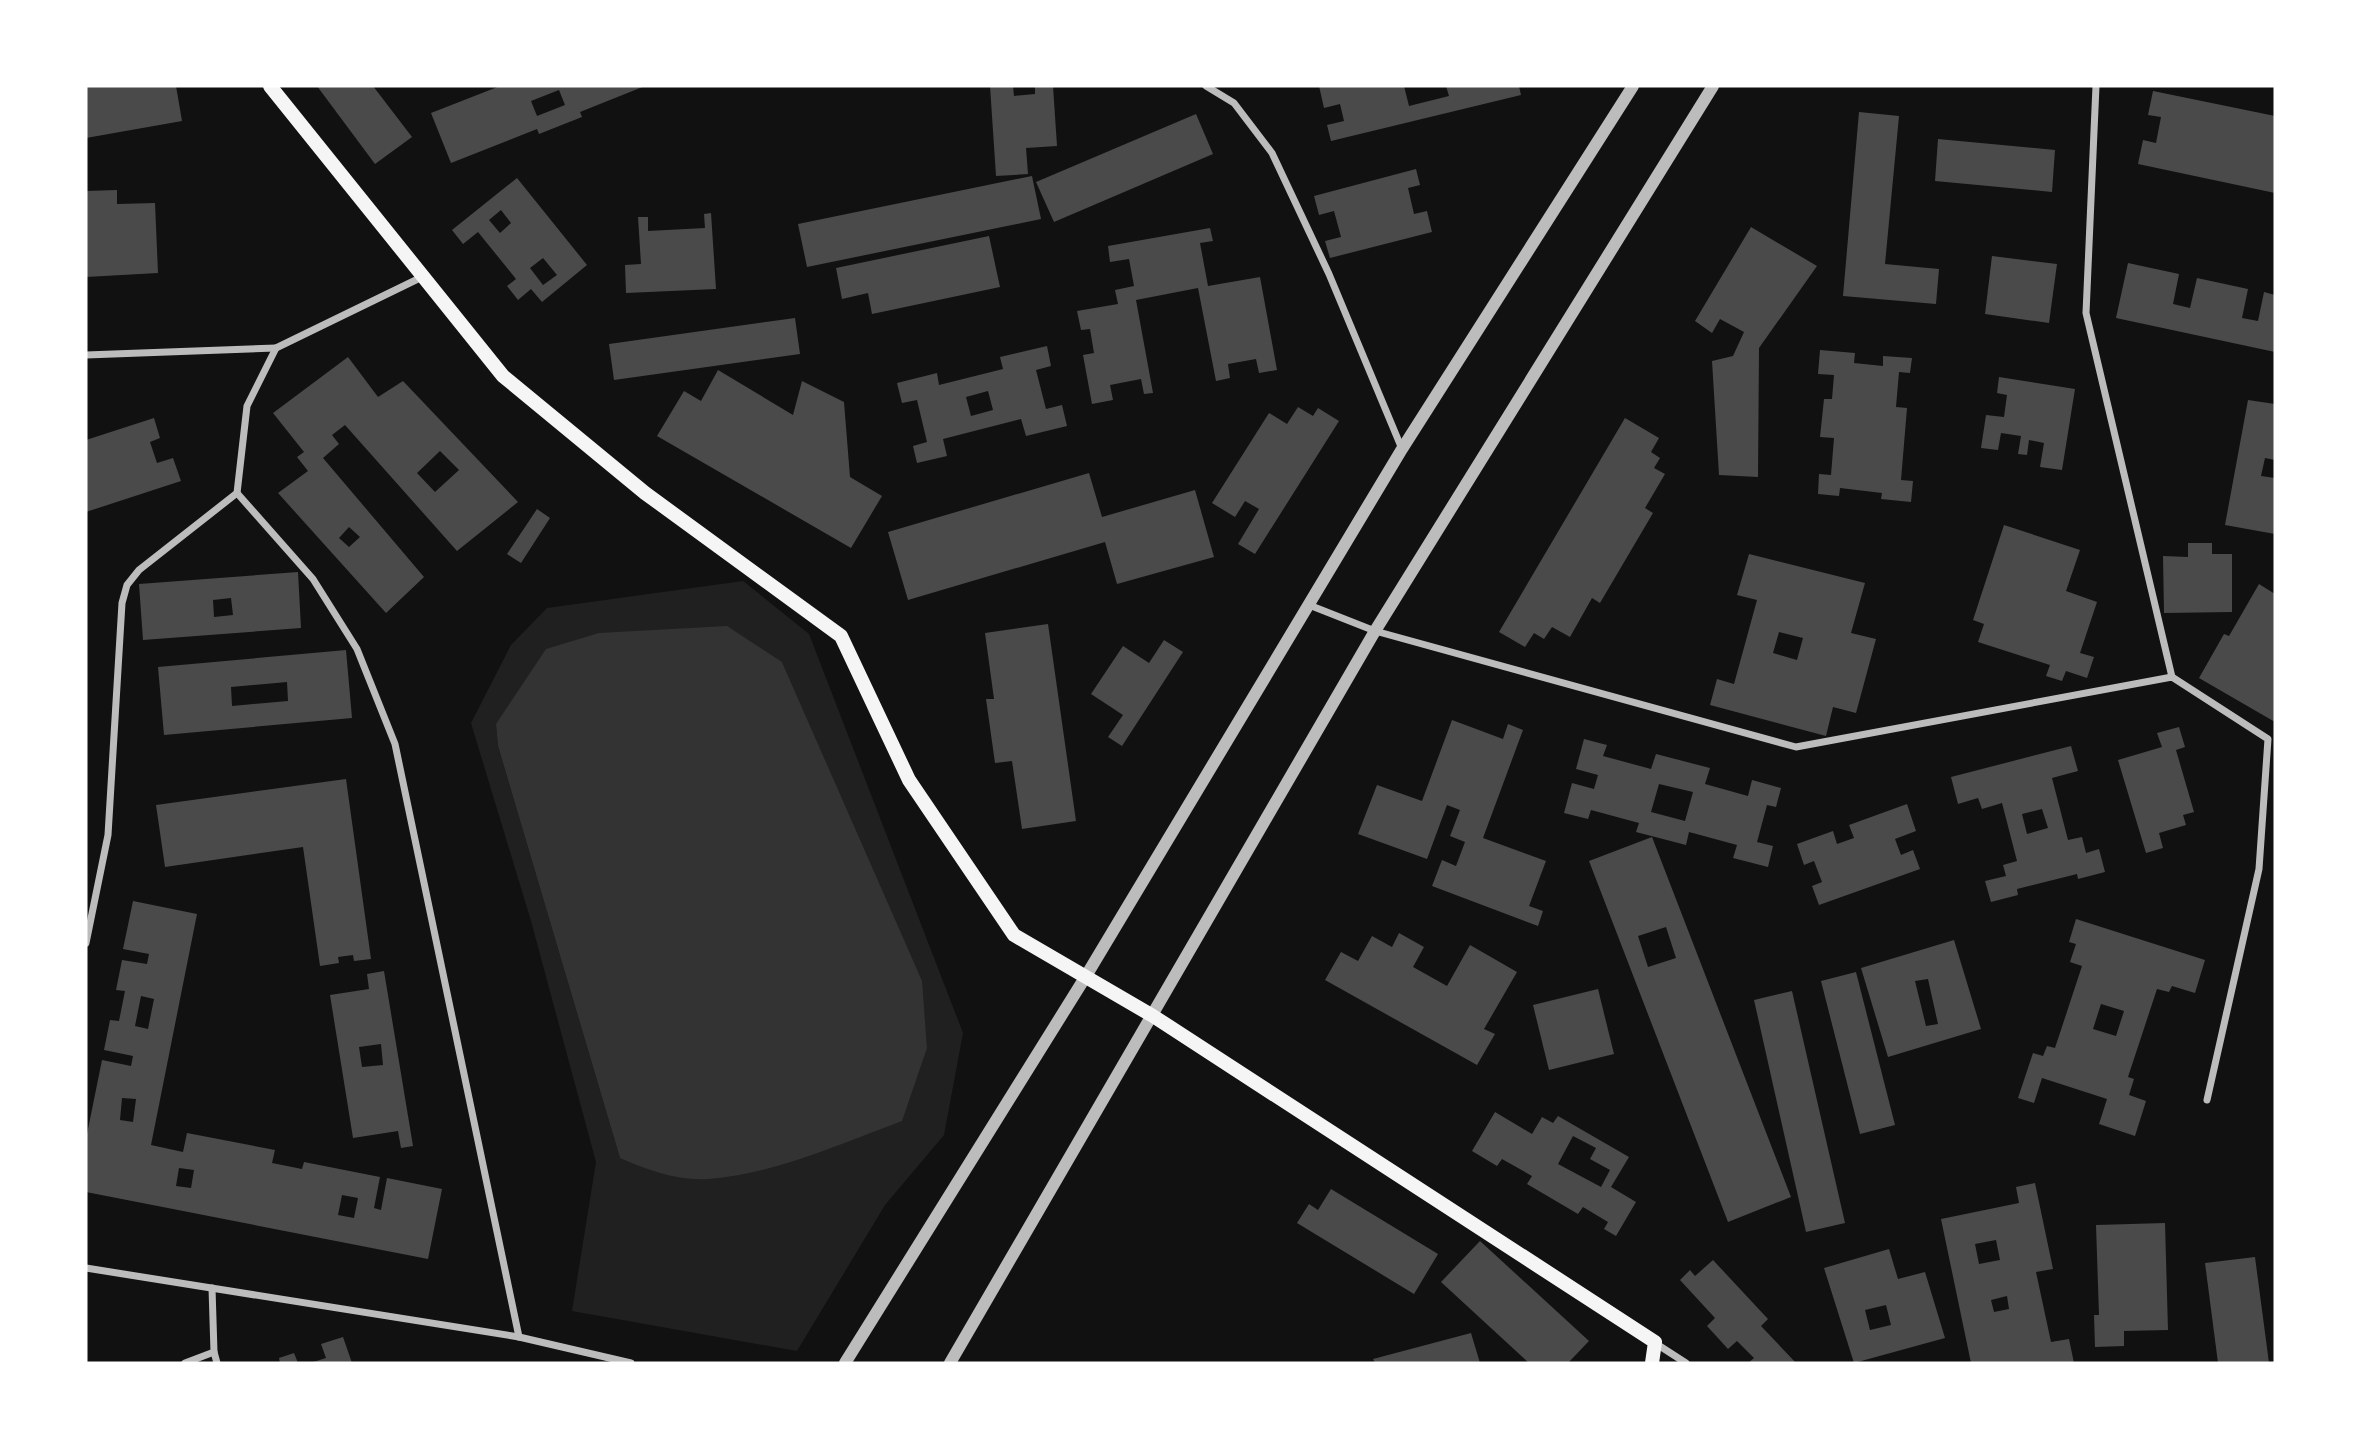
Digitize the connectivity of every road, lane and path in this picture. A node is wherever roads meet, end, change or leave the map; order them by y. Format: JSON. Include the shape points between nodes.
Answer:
{"nodes":[{"id":1,"x":270,"y":86,"type":"edge"},
{"id":2,"x":1206,"y":86,"type":"edge"},
{"id":3,"x":1633,"y":86,"type":"edge"},
{"id":4,"x":1713,"y":86,"type":"edge"},
{"id":5,"x":2096,"y":86,"type":"edge"},
{"id":6,"x":422,"y":277,"type":"junction"},
{"id":7,"x":276,"y":348,"type":"junction"},
{"id":8,"x":86,"y":355,"type":"edge"},
{"id":9,"x":1402,"y":449,"type":"junction"},
{"id":10,"x":237,"y":493,"type":"junction"},
{"id":11,"x":1309,"y":605,"type":"junction"},
{"id":12,"x":1374,"y":631,"type":"junction"},
{"id":13,"x":2172,"y":677,"type":"junction"},
{"id":14,"x":86,"y":943,"type":"edge"},
{"id":15,"x":1086,"y":976,"type":"junction"},
{"id":16,"x":1153,"y":1016,"type":"junction"},
{"id":17,"x":2207,"y":1100,"type":"dead end"},
{"id":18,"x":86,"y":1268,"type":"edge"},
{"id":19,"x":212,"y":1288,"type":"junction"},
{"id":20,"x":519,"y":1337,"type":"junction"},
{"id":21,"x":1655,"y":1342,"type":"junction"},
{"id":22,"x":214,"y":1352,"type":"junction"},
{"id":23,"x":185,"y":1363,"type":"edge"},
{"id":24,"x":217,"y":1363,"type":"edge"},
{"id":25,"x":631,"y":1363,"type":"edge"},
{"id":26,"x":845,"y":1363,"type":"edge"},
{"id":27,"x":950,"y":1363,"type":"edge"},
{"id":28,"x":1652,"y":1363,"type":"edge"},
{"id":29,"x":1686,"y":1363,"type":"edge"}],
"edges":[{"from":1,"to":6,"type":"main road"},
{"from":2,"to":9,"type":"street","via":[[1234,103],[1272,153],[1329,274]]},
{"from":3,"to":9,"type":"street"},
{"from":4,"to":12,"type":"street"},
{"from":5,"to":13,"type":"street","via":[[2086,313]]},
{"from":6,"to":7,"type":"street"},
{"from":6,"to":15,"type":"main road","via":[[503,376],[645,493],[841,636],[909,780],[1014,934]]},
{"from":7,"to":8,"type":"street"},
{"from":7,"to":10,"type":"street","via":[[247,406]]},
{"from":9,"to":11,"type":"street"},
{"from":10,"to":14,"type":"street","via":[[127,584],[122,603],[108,835]]},
{"from":10,"to":20,"type":"street","via":[[313,579],[357,649],[395,744]]},
{"from":11,"to":12,"type":"street"},
{"from":11,"to":15,"type":"street"},
{"from":12,"to":13,"type":"street","via":[[1796,747]]},
{"from":12,"to":16,"type":"street"},
{"from":13,"to":17,"type":"street","via":[[2268,740],[2259,869]]},
{"from":15,"to":16,"type":"main road"},
{"from":15,"to":26,"type":"street"},
{"from":16,"to":21,"type":"main road"},
{"from":16,"to":27,"type":"street"},
{"from":18,"to":19,"type":"street"},
{"from":19,"to":20,"type":"street"},
{"from":19,"to":22,"type":"street"},
{"from":20,"to":25,"type":"street"},
{"from":21,"to":28,"type":"main road"},
{"from":21,"to":29,"type":"street"},
{"from":22,"to":23,"type":"street"},
{"from":22,"to":24,"type":"street"}]}
